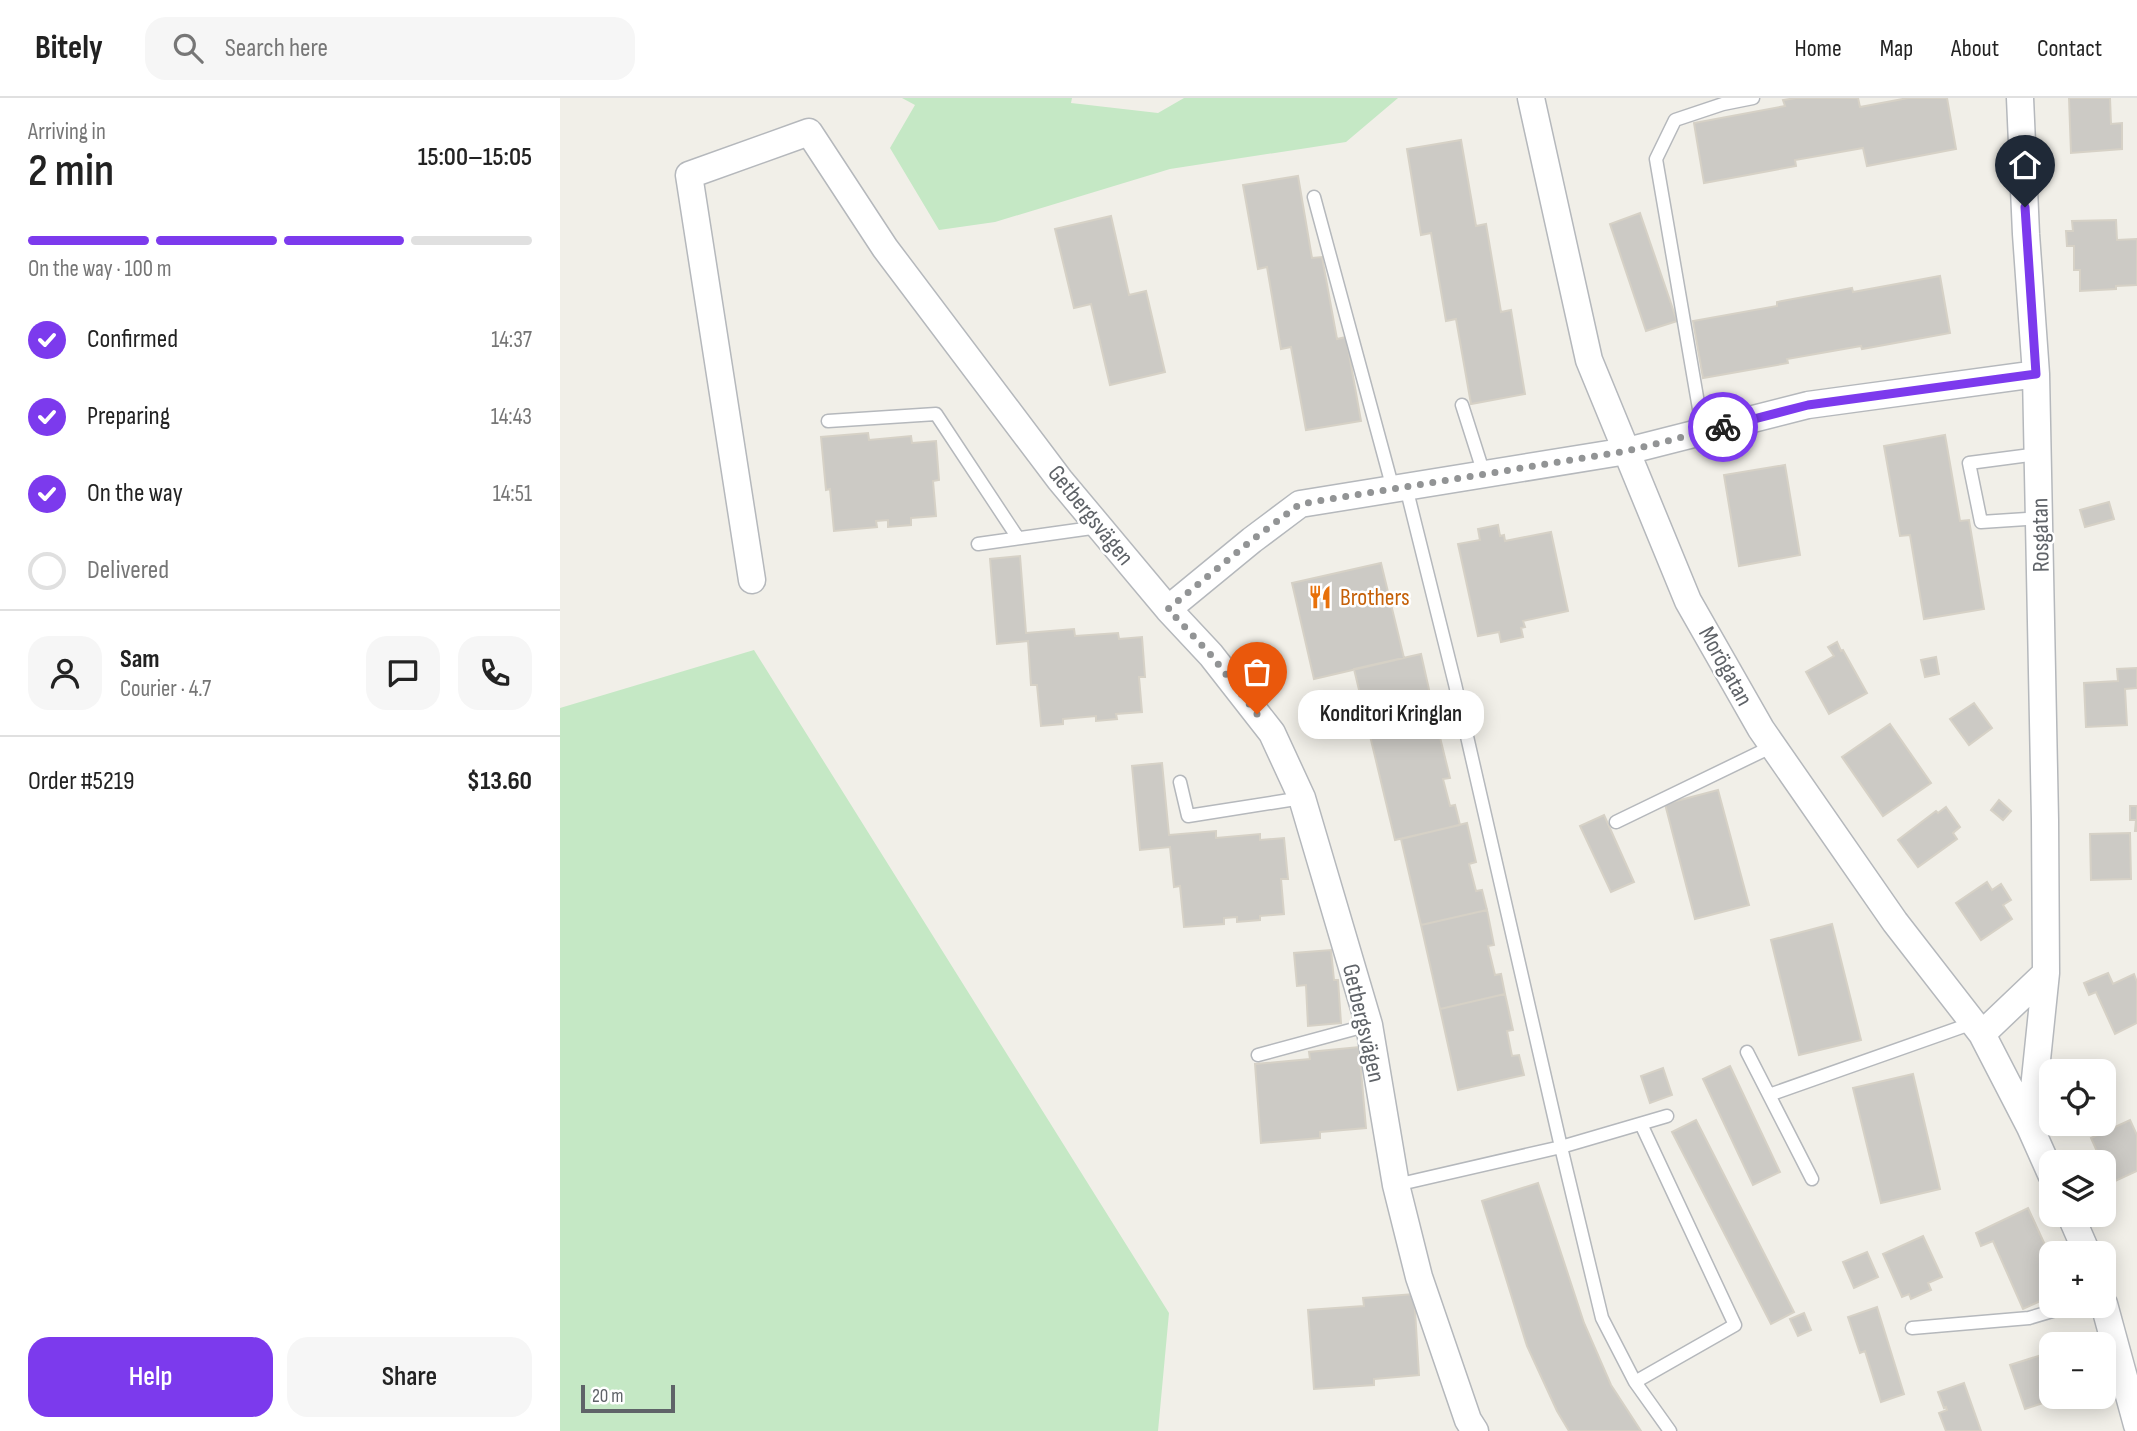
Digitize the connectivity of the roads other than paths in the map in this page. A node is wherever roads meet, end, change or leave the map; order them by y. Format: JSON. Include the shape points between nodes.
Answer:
{"nodes":[{"id":1,"x":1531,"y":98,"type":"edge"},
{"id":2,"x":1753,"y":98,"type":"edge"},
{"id":3,"x":2021,"y":98,"type":"edge"},
{"id":4,"x":1314,"y":197,"type":"dead end"},
{"id":5,"x":2036,"y":374,"type":"junction"},
{"id":6,"x":1462,"y":405,"type":"dead end"},
{"id":7,"x":828,"y":421,"type":"dead end"},
{"id":8,"x":1703,"y":432,"type":"junction"},
{"id":9,"x":1627,"y":451,"type":"junction"},
{"id":10,"x":2038,"y":453,"type":"junction"},
{"id":11,"x":1484,"y":474,"type":"junction"},
{"id":12,"x":1399,"y":488,"type":"junction"},
{"id":13,"x":2040,"y":518,"type":"junction"},
{"id":14,"x":1100,"y":527,"type":"junction"},
{"id":15,"x":1018,"y":538,"type":"junction"},
{"id":16,"x":978,"y":544,"type":"dead end"},
{"id":17,"x":752,"y":580,"type":"dead end"},
{"id":18,"x":1168,"y":609,"type":"junction"},
{"id":19,"x":1773,"y":746,"type":"junction"},
{"id":20,"x":1180,"y":782,"type":"dead end"},
{"id":21,"x":1301,"y":798,"type":"junction"},
{"id":22,"x":1616,"y":822,"type":"dead end"},
{"id":23,"x":2046,"y":972,"type":"junction"},
{"id":24,"x":1369,"y":1025,"type":"junction"},
{"id":25,"x":1978,"y":1029,"type":"junction"},
{"id":26,"x":1747,"y":1052,"type":"dead end"},
{"id":27,"x":1258,"y":1055,"type":"dead end"},
{"id":28,"x":1769,"y":1095,"type":"junction"},
{"id":29,"x":1667,"y":1116,"type":"dead end"},
{"id":30,"x":1641,"y":1124,"type":"junction"},
{"id":31,"x":2030,"y":1127,"type":"junction"},
{"id":32,"x":1561,"y":1147,"type":"junction"},
{"id":33,"x":2040,"y":1150,"type":"edge"},
{"id":34,"x":1812,"y":1179,"type":"dead end"},
{"id":35,"x":1396,"y":1185,"type":"junction"},
{"id":36,"x":2039,"y":1315,"type":"edge"},
{"id":37,"x":2108,"y":1318,"type":"edge"},
{"id":38,"x":1912,"y":1328,"type":"dead end"},
{"id":39,"x":1634,"y":1382,"type":"junction"},
{"id":40,"x":2137,"y":1425,"type":"edge"},
{"id":41,"x":1475,"y":1431,"type":"edge"},
{"id":42,"x":1670,"y":1431,"type":"edge"}],
"edges":[{"from":1,"to":9,"type":"street","name":"Morögatan","via":[[1589,360]]},
{"from":2,"to":8,"type":"lane","via":[[1675,120],[1656,159]]},
{"from":3,"to":5,"type":"street","name":"Rosgatan"},
{"from":4,"to":12,"type":"lane"},
{"from":5,"to":8,"type":"street","via":[[1808,405]]},
{"from":5,"to":10,"type":"street","name":"Rosgatan"},
{"from":6,"to":11,"type":"lane"},
{"from":7,"to":15,"type":"lane","via":[[936,414]]},
{"from":8,"to":9,"type":"street"},
{"from":9,"to":11,"type":"street"},
{"from":9,"to":19,"type":"street","name":"Morögatan","via":[[1688,601]]},
{"from":10,"to":13,"type":"street","name":"Rosgatan"},
{"from":10,"to":13,"type":"lane","via":[[1969,463],[1981,522]]},
{"from":11,"to":12,"type":"street"},
{"from":12,"to":18,"type":"street","via":[[1300,504]]},
{"from":12,"to":32,"type":"lane","via":[[1455,684]]},
{"from":13,"to":23,"type":"street","name":"Rosgatan"},
{"from":14,"to":15,"type":"lane"},
{"from":14,"to":17,"type":"street","name":"Getbergsvägen","via":[[885,248],[809,132],[690,175]]},
{"from":14,"to":18,"type":"street","name":"Getbergsvägen"},
{"from":15,"to":16,"type":"lane"},
{"from":18,"to":21,"type":"street","name":"Getbergsvägen","via":[[1272,733]]},
{"from":19,"to":22,"type":"lane"},
{"from":19,"to":25,"type":"street","name":"Morögatan","via":[[1895,922]]},
{"from":20,"to":21,"type":"lane","via":[[1188,816]]},
{"from":21,"to":24,"type":"street","name":"Getbergsvägen"},
{"from":23,"to":25,"type":"street"},
{"from":23,"to":31,"type":"street","name":"Rosgatan"},
{"from":24,"to":27,"type":"lane"},
{"from":24,"to":35,"type":"street","name":"Getbergsvägen"},
{"from":25,"to":28,"type":"lane"},
{"from":25,"to":31,"type":"street","name":"Morögatan"},
{"from":26,"to":28,"type":"lane"},
{"from":28,"to":34,"type":"lane"},
{"from":29,"to":30,"type":"lane"},
{"from":30,"to":32,"type":"lane"},
{"from":30,"to":39,"type":"lane","via":[[1735,1325]]},
{"from":31,"to":33,"type":"street","name":"Morögatan"},
{"from":32,"to":35,"type":"lane"},
{"from":32,"to":39,"type":"lane","via":[[1602,1318]]},
{"from":35,"to":41,"type":"street","name":"Getbergsvägen","via":[[1419,1277]]},
{"from":36,"to":38,"type":"lane"},
{"from":37,"to":40,"type":"street"},
{"from":39,"to":42,"type":"lane"}]}
